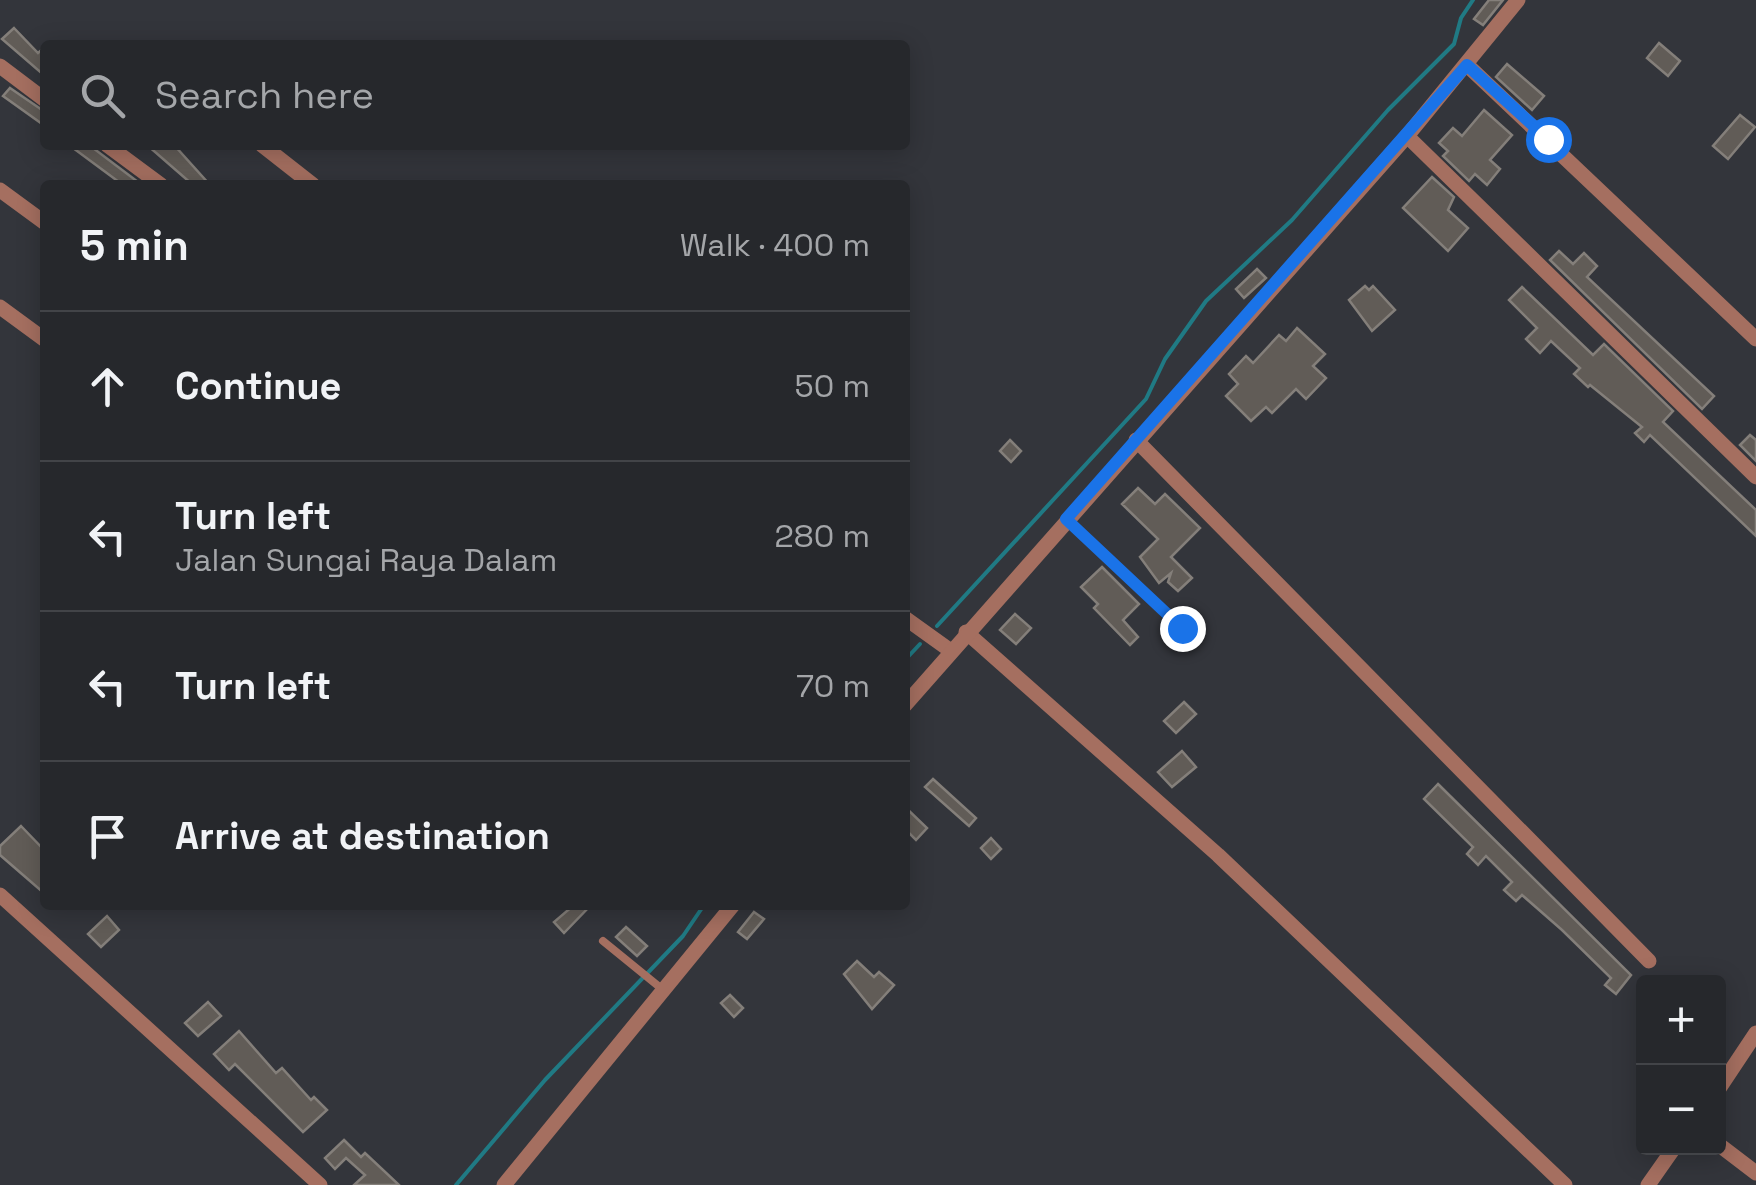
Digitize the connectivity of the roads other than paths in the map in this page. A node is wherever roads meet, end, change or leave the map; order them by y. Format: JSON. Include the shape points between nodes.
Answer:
{"nodes":[{"id":1,"x":1518,"y":0,"type":"edge"},
{"id":2,"x":1467,"y":65,"type":"junction"},
{"id":3,"x":0,"y":66,"type":"edge"},
{"id":4,"x":40,"y":96,"type":"edge"},
{"id":5,"x":1407,"y":136,"type":"junction"},
{"id":6,"x":114,"y":150,"type":"edge"},
{"id":7,"x":268,"y":150,"type":"edge"},
{"id":8,"x":154,"y":180,"type":"edge"},
{"id":9,"x":307,"y":180,"type":"edge"},
{"id":10,"x":0,"y":190,"type":"edge"},
{"id":11,"x":40,"y":218,"type":"edge"},
{"id":12,"x":0,"y":307,"type":"edge"},
{"id":13,"x":40,"y":336,"type":"edge"},
{"id":14,"x":1756,"y":339,"type":"edge"},
{"id":15,"x":1136,"y":440,"type":"junction"},
{"id":16,"x":1756,"y":477,"type":"edge"},
{"id":17,"x":1066,"y":519,"type":"junction"},
{"id":18,"x":910,"y":622,"type":"edge"},
{"id":19,"x":1182,"y":628,"type":"dead end"},
{"id":20,"x":966,"y":632,"type":"junction"},
{"id":21,"x":951,"y":651,"type":"junction"},
{"id":22,"x":910,"y":699,"type":"edge"},
{"id":23,"x":0,"y":895,"type":"edge"},
{"id":24,"x":728,"y":910,"type":"edge"},
{"id":25,"x":603,"y":941,"type":"dead end"},
{"id":26,"x":1649,"y":961,"type":"dead end"},
{"id":27,"x":656,"y":984,"type":"junction"},
{"id":28,"x":1755,"y":1038,"type":"edge"},
{"id":29,"x":1726,"y":1079,"type":"edge"},
{"id":30,"x":1726,"y":1150,"type":"edge"},
{"id":31,"x":1669,"y":1155,"type":"edge"},
{"id":32,"x":1756,"y":1173,"type":"edge"},
{"id":33,"x":320,"y":1185,"type":"edge"},
{"id":34,"x":504,"y":1185,"type":"edge"},
{"id":35,"x":1565,"y":1185,"type":"edge"},
{"id":36,"x":1648,"y":1185,"type":"edge"}],
"edges":[{"from":1,"to":2,"type":"street"},
{"from":2,"to":5,"type":"street"},
{"from":2,"to":14,"type":"street"},
{"from":3,"to":4,"type":"street"},
{"from":5,"to":15,"type":"street"},
{"from":5,"to":16,"type":"street"},
{"from":6,"to":8,"type":"street"},
{"from":7,"to":9,"type":"street"},
{"from":10,"to":11,"type":"street"},
{"from":12,"to":13,"type":"street"},
{"from":15,"to":17,"type":"street"},
{"from":15,"to":26,"type":"street"},
{"from":17,"to":19,"type":"lane"},
{"from":17,"to":20,"type":"street"},
{"from":18,"to":21,"type":"street"},
{"from":20,"to":21,"type":"street"},
{"from":20,"to":35,"type":"street","via":[[1218,854]]},
{"from":21,"to":22,"type":"street"},
{"from":23,"to":33,"type":"street"},
{"from":24,"to":27,"type":"street"},
{"from":25,"to":27,"type":"lane"},
{"from":27,"to":34,"type":"street"},
{"from":28,"to":29,"type":"street"},
{"from":30,"to":32,"type":"street"},
{"from":31,"to":36,"type":"street"}]}
